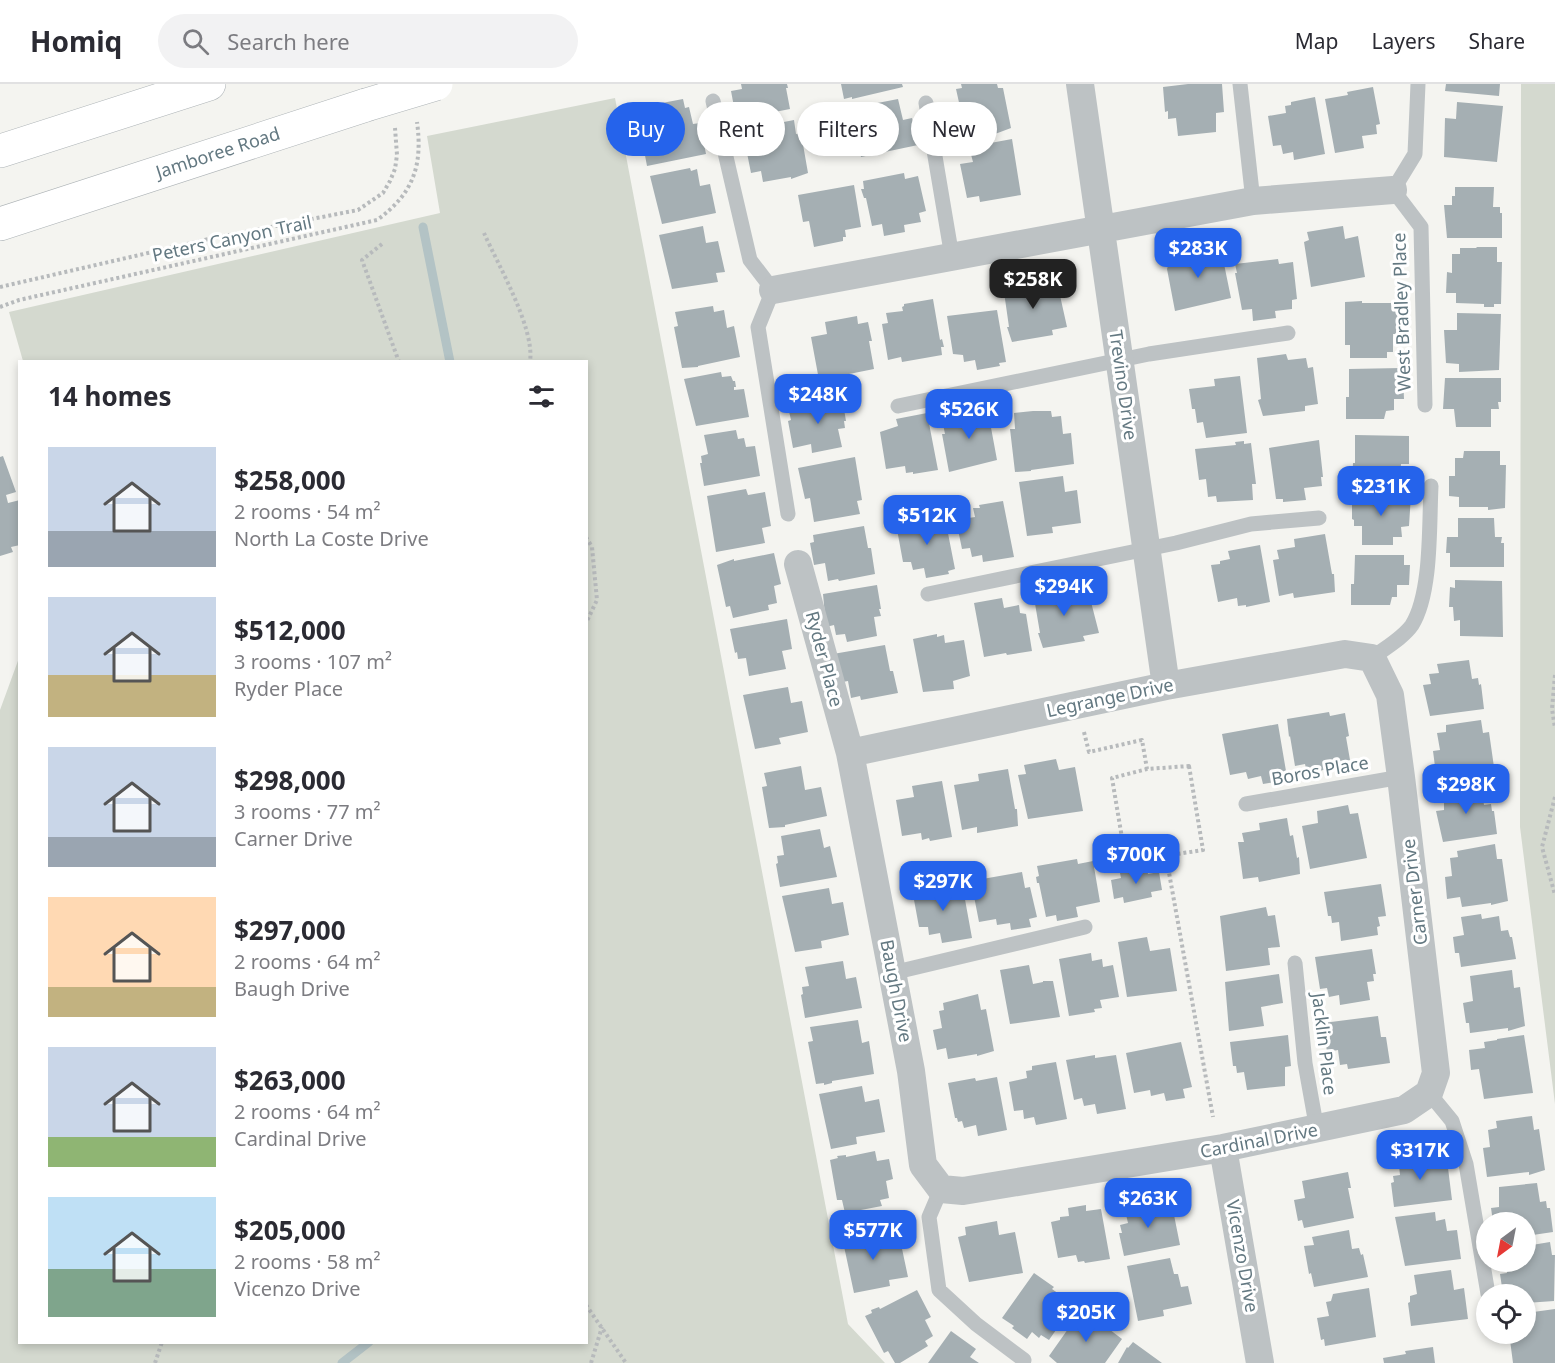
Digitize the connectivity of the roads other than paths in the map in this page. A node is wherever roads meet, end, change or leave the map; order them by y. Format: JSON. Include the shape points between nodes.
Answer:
{"nodes":[{"id":1,"x":209,"y":84,"type":"edge"},
{"id":2,"x":436,"y":84,"type":"edge"},
{"id":3,"x":1080,"y":84,"type":"edge"},
{"id":4,"x":1240,"y":84,"type":"edge"},
{"id":5,"x":1418,"y":84,"type":"edge"},
{"id":6,"x":713,"y":100,"type":"dead end"},
{"id":7,"x":0,"y":152,"type":"edge"},
{"id":8,"x":935,"y":156,"type":"edge"},
{"id":9,"x":1393,"y":190,"type":"junction"},
{"id":10,"x":1253,"y":201,"type":"junction"},
{"id":11,"x":0,"y":224,"type":"edge"},
{"id":12,"x":1101,"y":230,"type":"junction"},
{"id":13,"x":952,"y":257,"type":"junction"},
{"id":14,"x":773,"y":290,"type":"junction"},
{"id":15,"x":1288,"y":333,"type":"dead end"},
{"id":16,"x":1120,"y":360,"type":"junction"},
{"id":17,"x":1425,"y":405,"type":"dead end"},
{"id":18,"x":898,"y":406,"type":"dead end"},
{"id":19,"x":1431,"y":486,"type":"dead end"},
{"id":20,"x":788,"y":514,"type":"dead end"},
{"id":21,"x":1319,"y":518,"type":"dead end"},
{"id":22,"x":1146,"y":548,"type":"junction"},
{"id":23,"x":798,"y":564,"type":"dead end"},
{"id":24,"x":927,"y":594,"type":"dead end"},
{"id":25,"x":1372,"y":658,"type":"junction"},
{"id":26,"x":1166,"y":686,"type":"junction"},
{"id":27,"x":850,"y":753,"type":"junction"},
{"id":28,"x":1401,"y":777,"type":"junction"},
{"id":29,"x":1246,"y":804,"type":"dead end"},
{"id":30,"x":1085,"y":927,"type":"dead end"},
{"id":31,"x":1295,"y":963,"type":"dead end"},
{"id":32,"x":892,"y":973,"type":"junction"},
{"id":33,"x":1429,"y":1093,"type":"junction"},
{"id":34,"x":1317,"y":1130,"type":"junction"},
{"id":35,"x":1223,"y":1149,"type":"junction"},
{"id":36,"x":941,"y":1189,"type":"junction"},
{"id":37,"x":1486,"y":1284,"type":"edge"},
{"id":38,"x":1024,"y":1360,"type":"dead end"},
{"id":39,"x":1260,"y":1363,"type":"edge"}],
"edges":[{"from":1,"to":7,"type":"main road"},
{"from":2,"to":11,"type":"main road","name":"Jamboree Road","bridge":true},
{"from":3,"to":12,"type":"street","name":"Trevino Drive"},
{"from":4,"to":10,"type":"lane"},
{"from":5,"to":9,"type":"lane","via":[[1415,154]]},
{"from":6,"to":14,"type":"lane","via":[[750,260]]},
{"from":8,"to":13,"type":"lane"},
{"from":9,"to":10,"type":"street"},
{"from":9,"to":17,"type":"lane","name":"West Bradley Place","via":[[1421,227]]},
{"from":10,"to":12,"type":"street"},
{"from":12,"to":13,"type":"street"},
{"from":12,"to":16,"type":"street","name":"Trevino Drive"},
{"from":13,"to":14,"type":"street"},
{"from":14,"to":20,"type":"lane","via":[[758,327]]},
{"from":15,"to":16,"type":"lane"},
{"from":16,"to":18,"type":"lane"},
{"from":16,"to":22,"type":"street","name":"Trevino Drive"},
{"from":19,"to":25,"type":"lane","via":[[1420,610],[1410,627]]},
{"from":21,"to":22,"type":"lane","via":[[1251,524]]},
{"from":22,"to":24,"type":"lane"},
{"from":22,"to":26,"type":"street","name":"Trevino Drive"},
{"from":23,"to":27,"type":"street","name":"Ryder Place"},
{"from":25,"to":26,"type":"street","name":"Legrange Drive","via":[[1345,654]]},
{"from":25,"to":28,"type":"street","name":"Carner Drive","via":[[1390,695]]},
{"from":26,"to":27,"type":"street","name":"Legrange Drive"},
{"from":27,"to":32,"type":"street","name":"Baugh Drive"},
{"from":28,"to":29,"type":"lane","name":"Boros Place"},
{"from":28,"to":33,"type":"street","name":"Carner Drive","via":[[1436,1072]]},
{"from":30,"to":32,"type":"lane"},
{"from":31,"to":34,"type":"lane","name":"Jacklin Place","via":[[1305,1063]]},
{"from":32,"to":36,"type":"street","name":"Baugh Drive","via":[[911,1071],[923,1165]]},
{"from":33,"to":34,"type":"street","name":"Cardinal Drive","via":[[1404,1110]]},
{"from":33,"to":37,"type":"lane","via":[[1452,1121],[1466,1164]]},
{"from":34,"to":35,"type":"street","name":"Cardinal Drive"},
{"from":35,"to":36,"type":"street","name":"Cardinal Drive","via":[[963,1191]]},
{"from":35,"to":39,"type":"street","name":"Vicenzo Drive"},
{"from":36,"to":38,"type":"lane","via":[[929,1218],[939,1290]]}]}
